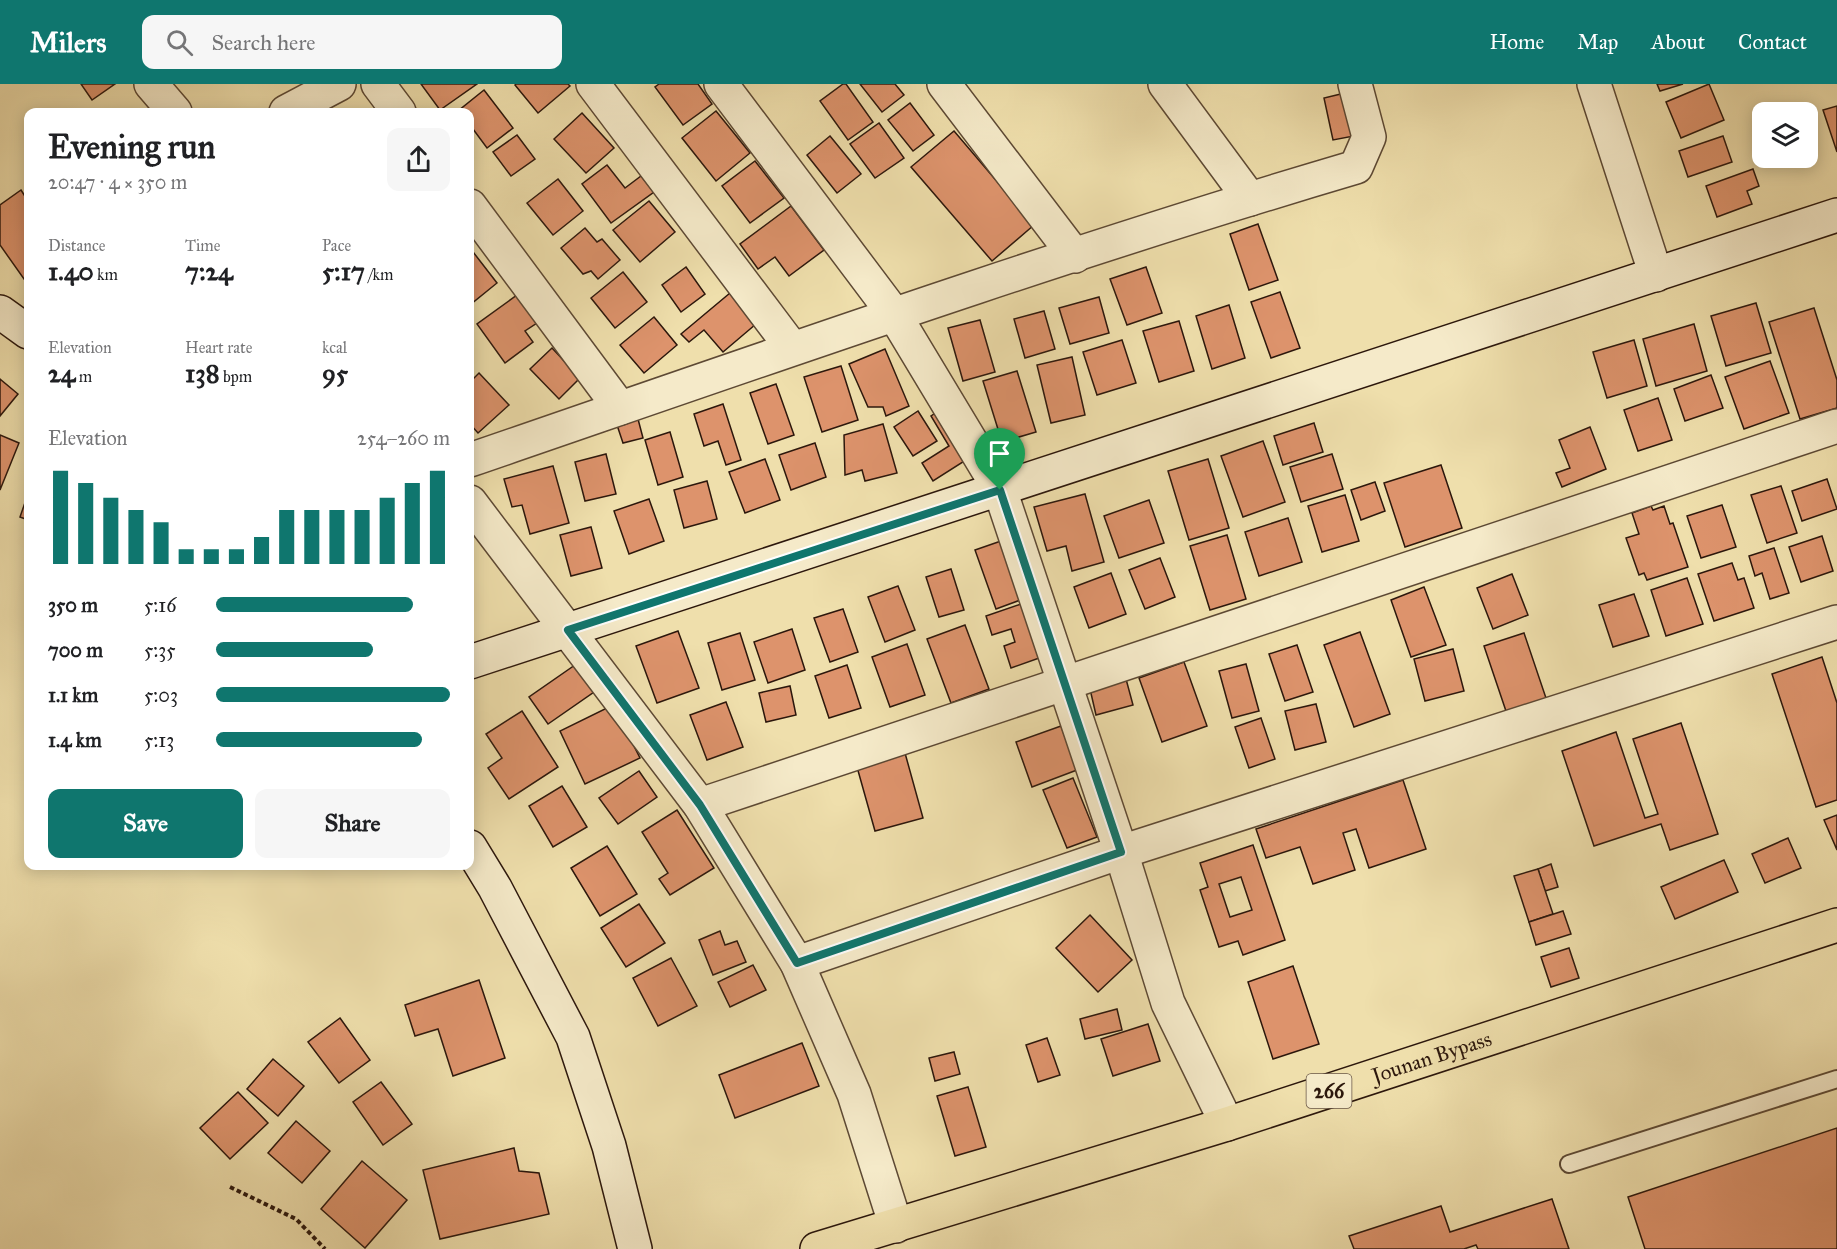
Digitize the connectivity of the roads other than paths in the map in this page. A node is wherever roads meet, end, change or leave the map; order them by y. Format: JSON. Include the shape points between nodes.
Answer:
{"nodes":[{"id":1,"x":151,"y":84,"type":"edge"},
{"id":2,"x":339,"y":84,"type":"edge"},
{"id":3,"x":378,"y":84,"type":"edge"},
{"id":4,"x":593,"y":84,"type":"edge"},
{"id":5,"x":721,"y":84,"type":"edge"},
{"id":6,"x":944,"y":84,"type":"edge"},
{"id":7,"x":1165,"y":84,"type":"edge"},
{"id":8,"x":1355,"y":84,"type":"edge"},
{"id":9,"x":1594,"y":84,"type":"edge"},
{"id":10,"x":172,"y":108,"type":"edge"},
{"id":11,"x":294,"y":108,"type":"edge"},
{"id":12,"x":396,"y":108,"type":"edge"},
{"id":13,"x":1250,"y":199,"type":"junction"},
{"id":14,"x":474,"y":211,"type":"edge"},
{"id":15,"x":1837,"y":216,"type":"edge"},
{"id":16,"x":1075,"y":256,"type":"junction"},
{"id":17,"x":1656,"y":275,"type":"junction"},
{"id":18,"x":0,"y":312,"type":"edge"},
{"id":19,"x":894,"y":314,"type":"junction"},
{"id":20,"x":24,"y":329,"type":"edge"},
{"id":21,"x":792,"y":348,"type":"junction"},
{"id":22,"x":620,"y":408,"type":"junction"},
{"id":23,"x":1837,"y":426,"type":"edge"},
{"id":24,"x":474,"y":459,"type":"edge"},
{"id":25,"x":1000,"y":490,"type":"junction"},
{"id":26,"x":474,"y":507,"type":"edge"},
{"id":27,"x":1837,"y":622,"type":"edge"},
{"id":28,"x":568,"y":630,"type":"junction"},
{"id":29,"x":474,"y":661,"type":"edge"},
{"id":30,"x":1065,"y":684,"type":"junction"},
{"id":31,"x":700,"y":805,"type":"junction"},
{"id":32,"x":1121,"y":852,"type":"junction"},
{"id":33,"x":474,"y":854,"type":"edge"},
{"id":34,"x":1837,"y":925,"type":"edge"},
{"id":35,"x":797,"y":963,"type":"junction"},
{"id":36,"x":1837,"y":1079,"type":"edge"},
{"id":37,"x":1227,"y":1124,"type":"junction"},
{"id":38,"x":1569,"y":1164,"type":"dead end"},
{"id":39,"x":896,"y":1226,"type":"junction"},
{"id":40,"x":635,"y":1249,"type":"edge"},
{"id":41,"x":817,"y":1249,"type":"edge"}],
"edges":[{"from":1,"to":10,"type":"street"},
{"from":2,"to":11,"type":"street"},
{"from":3,"to":12,"type":"street"},
{"from":4,"to":21,"type":"street"},
{"from":5,"to":19,"type":"street"},
{"from":6,"to":16,"type":"street"},
{"from":7,"to":13,"type":"street"},
{"from":8,"to":13,"type":"street","via":[[1370,137],[1356,167]]},
{"from":9,"to":17,"type":"street"},
{"from":13,"to":16,"type":"street"},
{"from":14,"to":22,"type":"street"},
{"from":15,"to":17,"type":"street"},
{"from":16,"to":19,"type":"street"},
{"from":17,"to":25,"type":"street"},
{"from":18,"to":20,"type":"street"},
{"from":19,"to":21,"type":"street"},
{"from":19,"to":25,"type":"street"},
{"from":21,"to":22,"type":"street"},
{"from":22,"to":24,"type":"street"},
{"from":23,"to":30,"type":"street"},
{"from":25,"to":28,"type":"street"},
{"from":25,"to":30,"type":"street"},
{"from":26,"to":28,"type":"street"},
{"from":27,"to":32,"type":"street"},
{"from":28,"to":29,"type":"street"},
{"from":28,"to":31,"type":"street"},
{"from":30,"to":31,"type":"street"},
{"from":30,"to":32,"type":"street"},
{"from":31,"to":35,"type":"street"},
{"from":32,"to":35,"type":"street"},
{"from":32,"to":37,"type":"street","via":[[1168,1003]]},
{"from":33,"to":40,"type":"street","via":[[573,1038],[609,1146]]},
{"from":34,"to":37,"type":"highway","name":"Jounan Bypass","number":"266"},
{"from":35,"to":39,"type":"street","via":[[854,1094]]},
{"from":36,"to":38,"type":"lane"},
{"from":37,"to":39,"type":"highway","name":"Jounan Bypass","number":"266"},
{"from":39,"to":41,"type":"highway","name":"Jounan Bypass","number":"266"}]}
